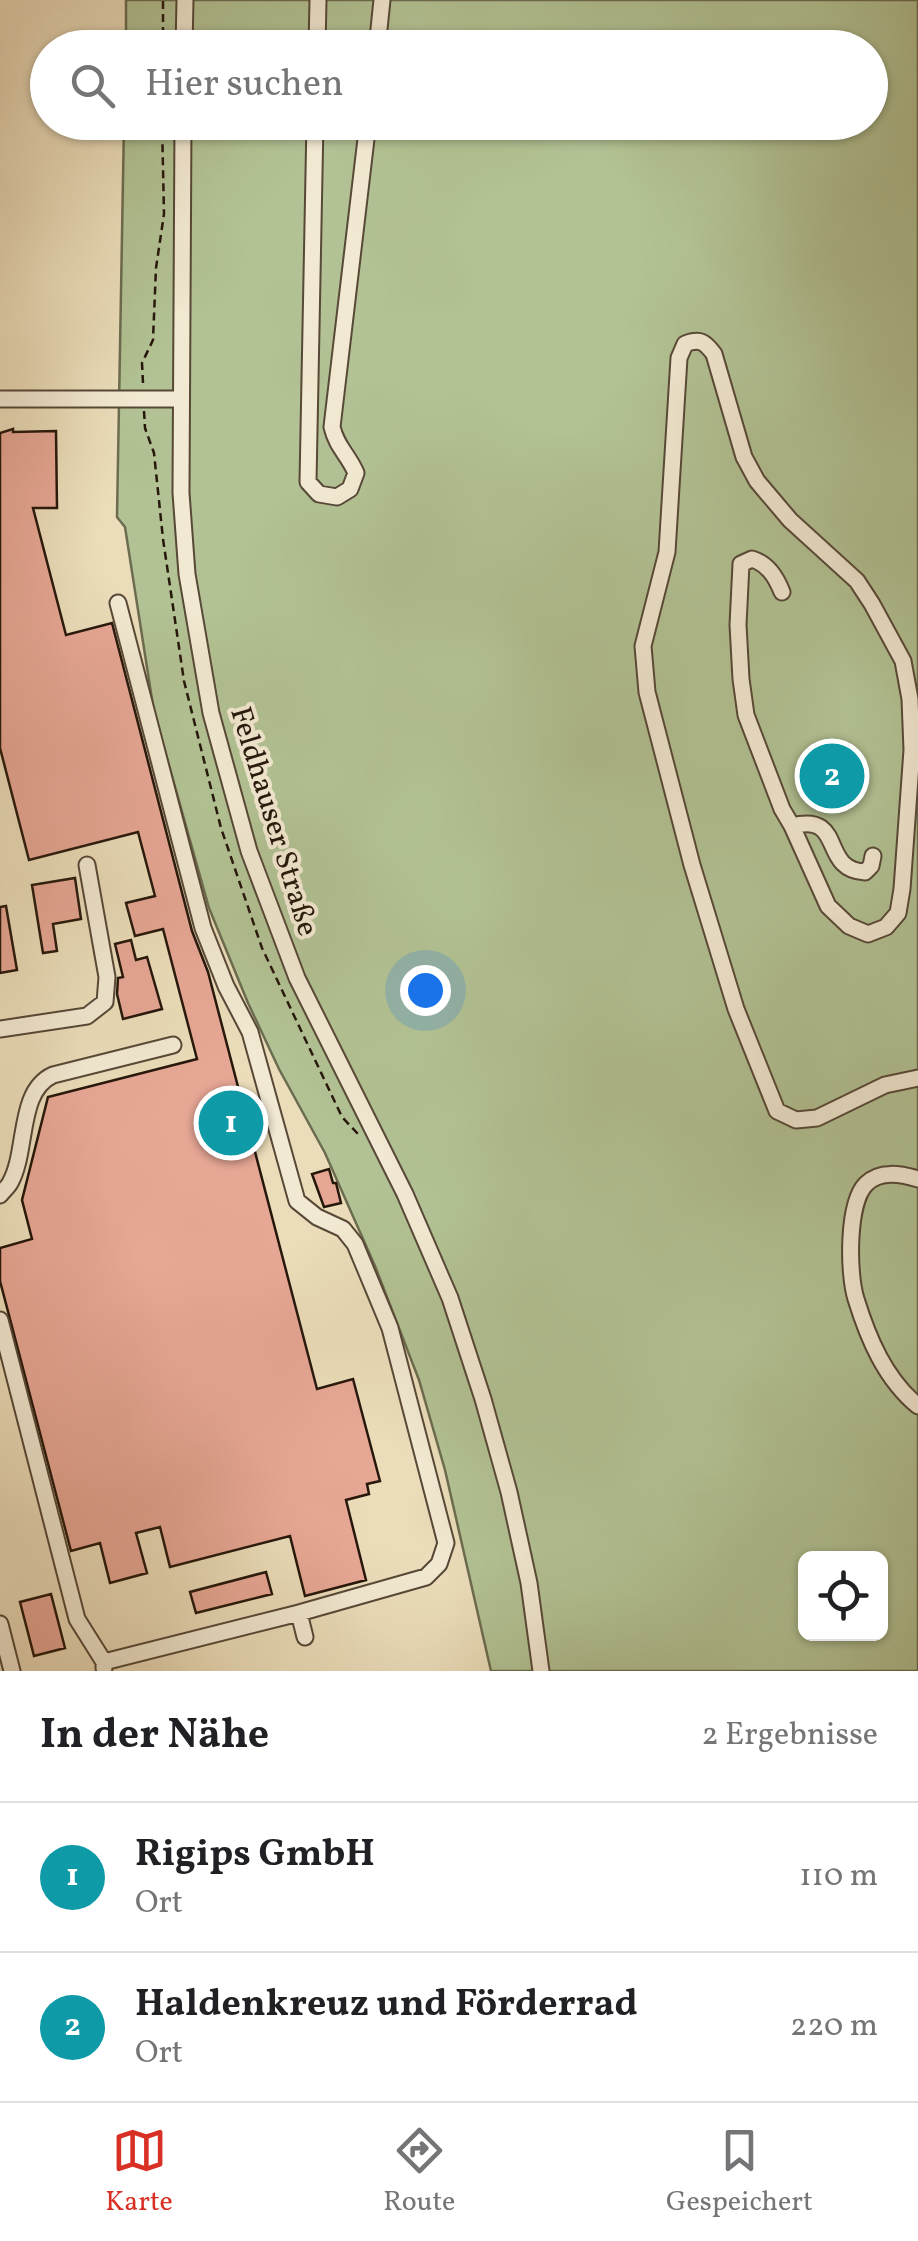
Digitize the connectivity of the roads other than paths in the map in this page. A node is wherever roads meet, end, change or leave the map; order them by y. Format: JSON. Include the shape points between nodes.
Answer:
{"nodes":[{"id":1,"x":185,"y":0,"type":"edge"},
{"id":2,"x":318,"y":0,"type":"edge"},
{"id":3,"x":382,"y":0,"type":"edge"},
{"id":4,"x":184,"y":30,"type":"edge"},
{"id":5,"x":317,"y":30,"type":"edge"},
{"id":6,"x":378,"y":30,"type":"edge"},
{"id":7,"x":183,"y":140,"type":"edge"},
{"id":8,"x":315,"y":140,"type":"edge"},
{"id":9,"x":366,"y":140,"type":"edge"},
{"id":10,"x":0,"y":399,"type":"edge"},
{"id":11,"x":180,"y":399,"type":"junction"},
{"id":12,"x":782,"y":592,"type":"dead end"},
{"id":13,"x":118,"y":603,"type":"dead end"},
{"id":14,"x":792,"y":826,"type":"junction"},
{"id":15,"x":873,"y":856,"type":"dead end"},
{"id":16,"x":87,"y":865,"type":"dead end"},
{"id":17,"x":0,"y":1028,"type":"edge"},
{"id":18,"x":173,"y":1045,"type":"dead end"},
{"id":19,"x":918,"y":1078,"type":"edge"},
{"id":20,"x":918,"y":1179,"type":"edge"},
{"id":21,"x":0,"y":1195,"type":"edge"},
{"id":22,"x":0,"y":1320,"type":"edge"},
{"id":23,"x":918,"y":1406,"type":"edge"},
{"id":24,"x":299,"y":1613,"type":"junction"},
{"id":25,"x":0,"y":1624,"type":"edge"},
{"id":26,"x":305,"y":1636,"type":"dead end"},
{"id":27,"x":104,"y":1666,"type":"edge"},
{"id":28,"x":12,"y":1671,"type":"edge"},
{"id":29,"x":541,"y":1671,"type":"edge"}],
"edges":[{"from":1,"to":4,"type":"street"},
{"from":2,"to":5,"type":"street"},
{"from":3,"to":6,"type":"street"},
{"from":7,"to":11,"type":"street","name":"Feldhauser Straße"},
{"from":8,"to":9,"type":"street","via":[[308,482],[320,494],[337,497],[356,474],[332,427]]},
{"from":10,"to":11,"type":"street"},
{"from":11,"to":29,"type":"street","name":"Feldhauser Straße","via":[[187,574],[211,714],[249,851],[297,978],[406,1194],[450,1298],[509,1492]]},
{"from":12,"to":14,"type":"street","via":[[758,560],[741,564],[738,625],[746,715]]},
{"from":13,"to":24,"type":"street","via":[[204,928],[250,1032],[297,1201],[355,1244],[390,1328],[446,1543],[426,1578]]},
{"from":14,"to":15,"type":"street","via":[[816,824],[826,831],[841,864],[852,872],[865,872]]},
{"from":14,"to":19,"type":"street","via":[[828,906],[868,934],[886,927],[898,912],[906,854],[912,750],[903,660],[857,581],[757,481],[714,354],[696,340],[679,358],[667,552],[643,646],[647,692],[692,865],[776,1111],[796,1120],[817,1118],[886,1085]]},
{"from":16,"to":17,"type":"street","via":[[107,977],[105,1002],[87,1016]]},
{"from":18,"to":21,"type":"street","via":[[41,1080],[12,1181]]},
{"from":20,"to":23,"type":"street","via":[[884,1174],[866,1184],[854,1206],[851,1244],[854,1295],[879,1358]]},
{"from":22,"to":27,"type":"street","via":[[77,1619]]},
{"from":24,"to":26,"type":"street"},
{"from":24,"to":27,"type":"street"},
{"from":25,"to":28,"type":"street"}]}
